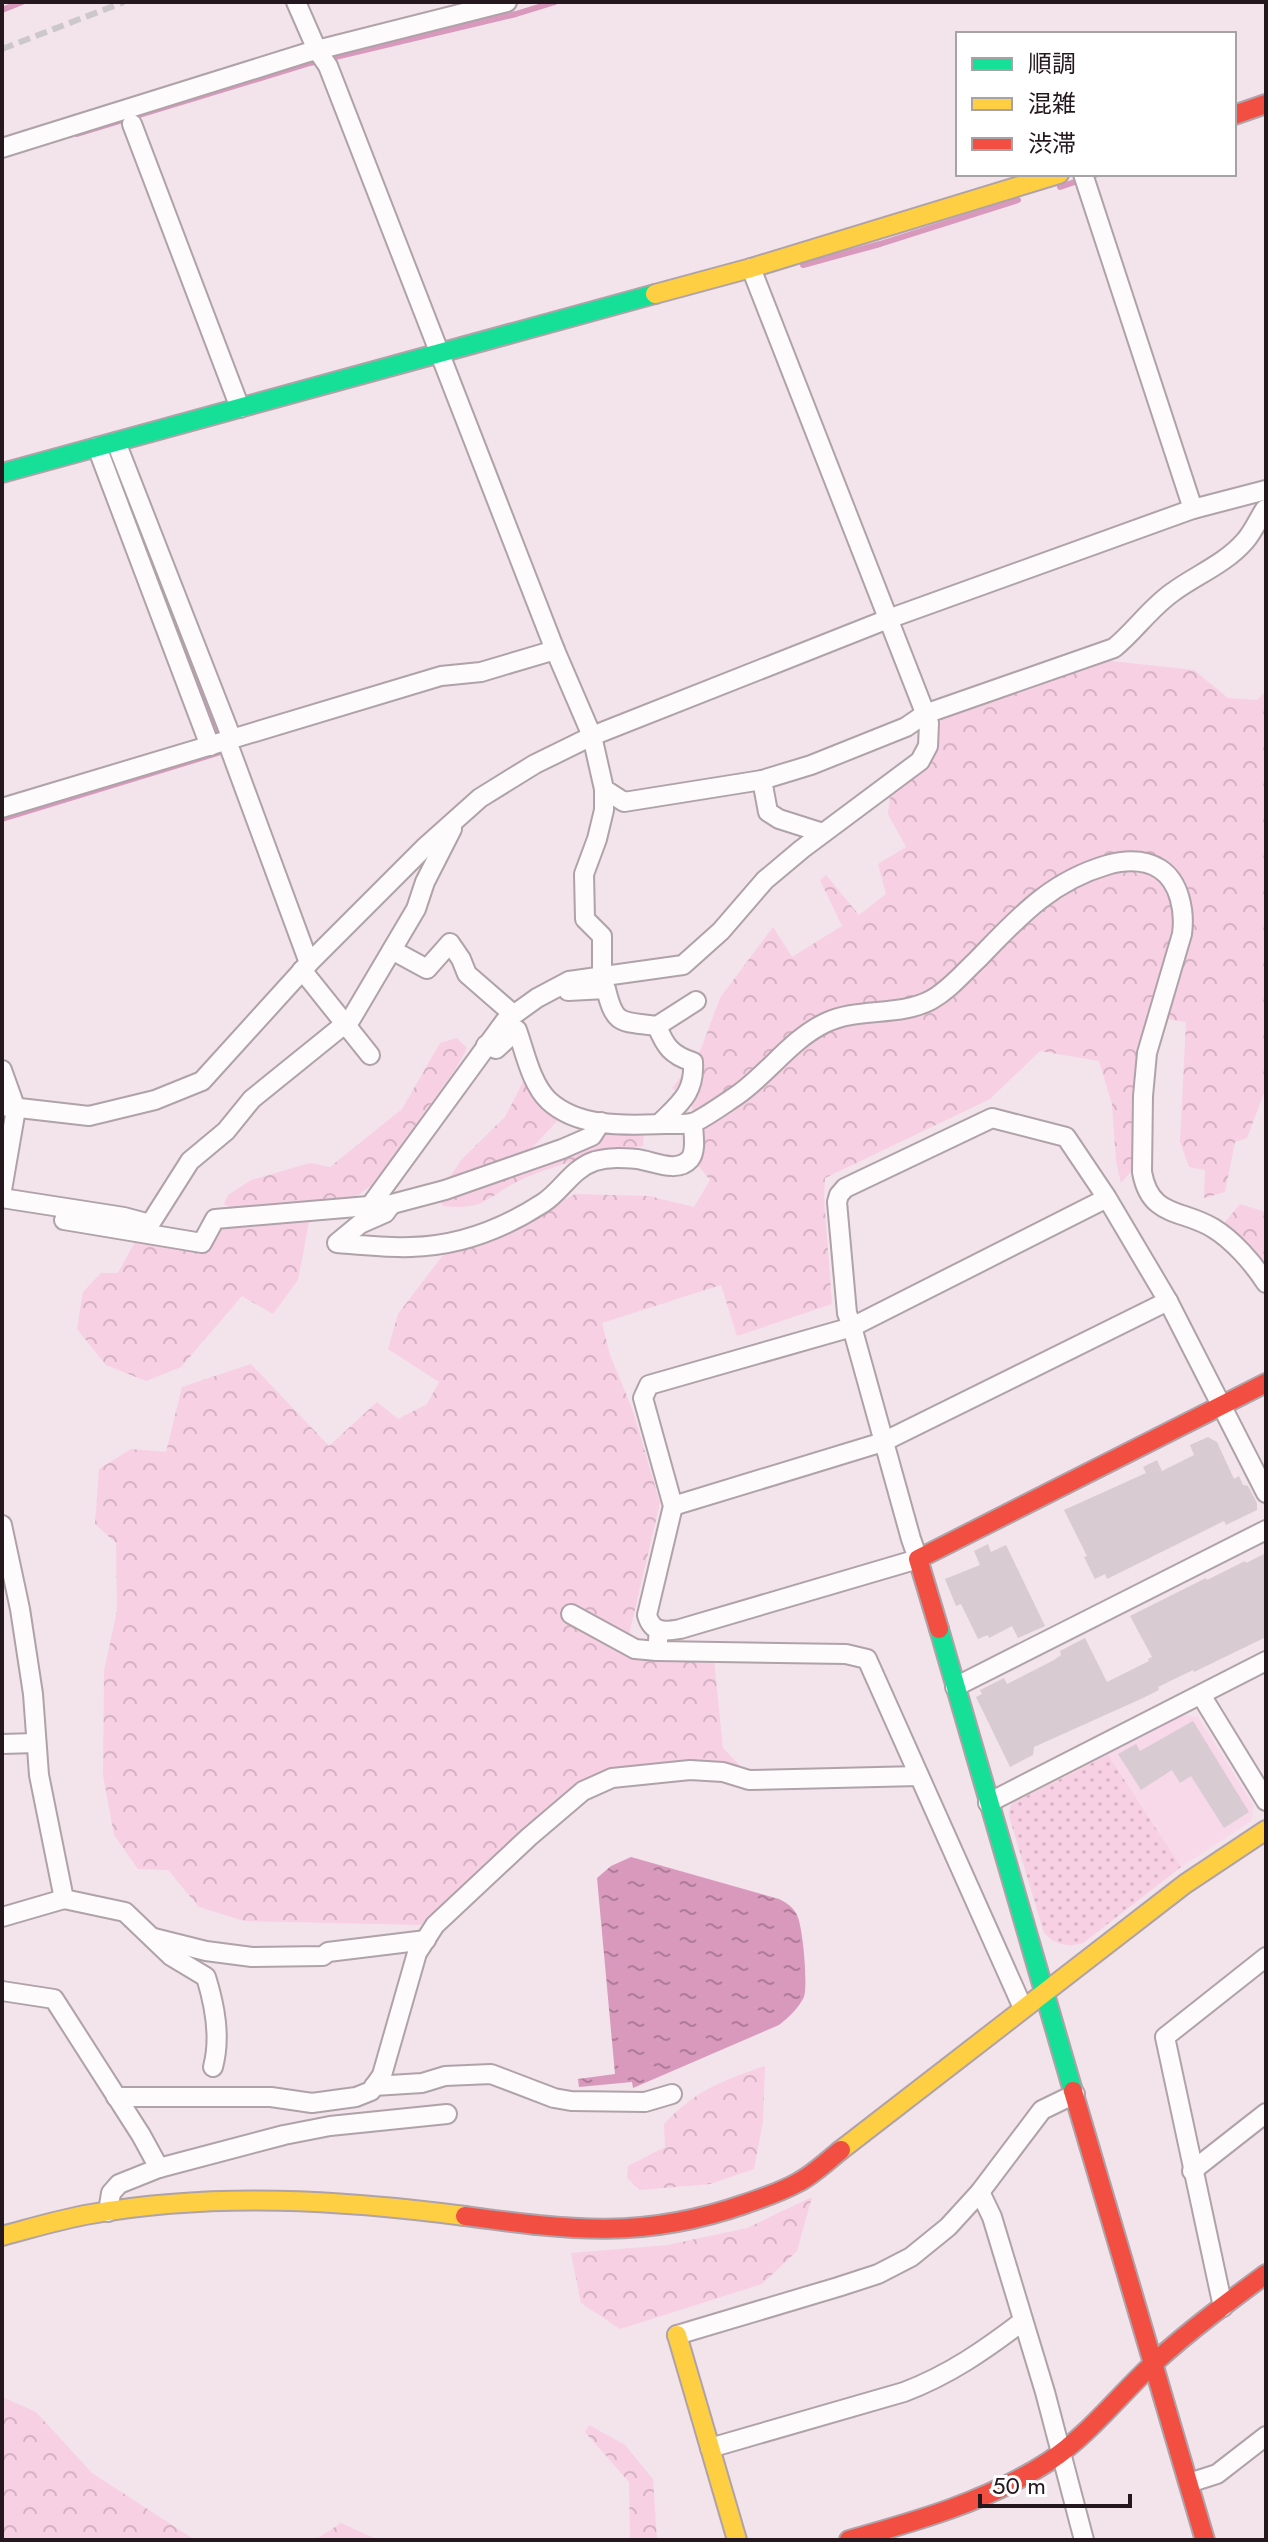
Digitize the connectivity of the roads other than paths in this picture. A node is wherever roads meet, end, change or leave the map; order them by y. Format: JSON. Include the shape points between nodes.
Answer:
{"nodes":[{"id":1,"x":296,"y":2,"type":"edge"},
{"id":2,"x":507,"y":2,"type":"edge"},
{"id":3,"x":322,"y":58,"type":"junction"},
{"id":4,"x":1266,"y":104,"type":"edge"},
{"id":5,"x":1236,"y":114,"type":"edge"},
{"id":6,"x":132,"y":124,"type":"dead end"},
{"id":7,"x":2,"y":148,"type":"edge"},
{"id":8,"x":1053,"y":176,"type":"edge"},
{"id":9,"x":1085,"y":178,"type":"edge"},
{"id":10,"x":754,"y":276,"type":"junction"},
{"id":11,"x":443,"y":362,"type":"junction"},
{"id":12,"x":240,"y":408,"type":"junction"},
{"id":13,"x":119,"y":449,"type":"junction"},
{"id":14,"x":100,"y":455,"type":"junction"},
{"id":15,"x":2,"y":473,"type":"edge"},
{"id":16,"x":1264,"y":502,"type":"edge"},
{"id":17,"x":1193,"y":509,"type":"junction"},
{"id":18,"x":888,"y":619,"type":"junction"},
{"id":19,"x":555,"y":650,"type":"junction"},
{"id":20,"x":925,"y":714,"type":"junction"},
{"id":21,"x":592,"y":736,"type":"junction"},
{"id":22,"x":222,"y":742,"type":"junction"},
{"id":23,"x":762,"y":780,"type":"junction"},
{"id":24,"x":604,"y":789,"type":"junction"},
{"id":25,"x":2,"y":808,"type":"edge"},
{"id":26,"x":456,"y":819,"type":"junction"},
{"id":27,"x":823,"y":833,"type":"junction"},
{"id":28,"x":392,"y":950,"type":"junction"},
{"id":29,"x":306,"y":967,"type":"junction"},
{"id":30,"x":602,"y":975,"type":"junction"},
{"id":31,"x":549,"y":991,"type":"junction"},
{"id":32,"x":696,"y":1001,"type":"dead end"},
{"id":33,"x":513,"y":1014,"type":"junction"},
{"id":34,"x":344,"y":1024,"type":"junction"},
{"id":35,"x":657,"y":1026,"type":"junction"},
{"id":36,"x":486,"y":1045,"type":"junction"},
{"id":37,"x":370,"y":1055,"type":"dead end"},
{"id":38,"x":2,"y":1070,"type":"edge"},
{"id":39,"x":9,"y":1107,"type":"edge"},
{"id":40,"x":601,"y":1122,"type":"junction"},
{"id":41,"x":693,"y":1123,"type":"junction"},
{"id":42,"x":659,"y":1124,"type":"junction"},
{"id":43,"x":6,"y":1138,"type":"edge"},
{"id":44,"x":2,"y":1190,"type":"edge"},
{"id":45,"x":2,"y":1198,"type":"edge"},
{"id":46,"x":1107,"y":1198,"type":"junction"},
{"id":47,"x":392,"y":1204,"type":"junction"},
{"id":48,"x":370,"y":1206,"type":"junction"},
{"id":49,"x":2,"y":1209,"type":"edge"},
{"id":50,"x":1266,"y":1283,"type":"edge"},
{"id":51,"x":1168,"y":1301,"type":"junction"},
{"id":52,"x":852,"y":1327,"type":"junction"},
{"id":53,"x":1266,"y":1383,"type":"edge"},
{"id":54,"x":1222,"y":1405,"type":"junction"},
{"id":55,"x":883,"y":1442,"type":"junction"},
{"id":56,"x":1266,"y":1493,"type":"edge"},
{"id":57,"x":673,"y":1506,"type":"junction"},
{"id":58,"x":2,"y":1525,"type":"edge"},
{"id":59,"x":1266,"y":1530,"type":"edge"},
{"id":60,"x":918,"y":1559,"type":"junction"},
{"id":61,"x":571,"y":1614,"type":"dead end"},
{"id":62,"x":659,"y":1630,"type":"junction"},
{"id":63,"x":657,"y":1651,"type":"junction"},
{"id":64,"x":1266,"y":1661,"type":"edge"},
{"id":65,"x":955,"y":1687,"type":"junction"},
{"id":66,"x":1201,"y":1695,"type":"junction"},
{"id":67,"x":36,"y":1743,"type":"junction"},
{"id":68,"x":2,"y":1744,"type":"edge"},
{"id":69,"x":919,"y":1776,"type":"junction"},
{"id":70,"x":1266,"y":1801,"type":"edge"},
{"id":71,"x":988,"y":1803,"type":"junction"},
{"id":72,"x":1266,"y":1830,"type":"edge"},
{"id":73,"x":64,"y":1899,"type":"junction"},
{"id":74,"x":2,"y":1917,"type":"edge"},
{"id":75,"x":154,"y":1938,"type":"junction"},
{"id":76,"x":426,"y":1940,"type":"junction"},
{"id":77,"x":1266,"y":1957,"type":"edge"},
{"id":78,"x":2,"y":1991,"type":"edge"},
{"id":79,"x":1043,"y":1994,"type":"junction"},
{"id":80,"x":1023,"y":2008,"type":"junction"},
{"id":81,"x":213,"y":2067,"type":"dead end"},
{"id":82,"x":374,"y":2086,"type":"junction"},
{"id":83,"x":672,"y":2094,"type":"dead end"},
{"id":84,"x":1075,"y":2094,"type":"junction"},
{"id":85,"x":116,"y":2097,"type":"junction"},
{"id":86,"x":1266,"y":2113,"type":"edge"},
{"id":87,"x":447,"y":2114,"type":"dead end"},
{"id":88,"x":159,"y":2168,"type":"junction"},
{"id":89,"x":1192,"y":2171,"type":"junction"},
{"id":90,"x":980,"y":2192,"type":"junction"},
{"id":91,"x":108,"y":2212,"type":"junction"},
{"id":92,"x":2,"y":2236,"type":"edge"},
{"id":93,"x":1266,"y":2274,"type":"edge"},
{"id":94,"x":1223,"y":2307,"type":"junction"},
{"id":95,"x":1023,"y":2321,"type":"junction"},
{"id":96,"x":1155,"y":2362,"type":"junction"},
{"id":97,"x":1260,"y":2441,"type":"edge"},
{"id":98,"x":710,"y":2448,"type":"junction"},
{"id":99,"x":1061,"y":2451,"type":"junction"},
{"id":100,"x":1266,"y":2461,"type":"edge"},
{"id":101,"x":1189,"y":2483,"type":"junction"},
{"id":102,"x":737,"y":2540,"type":"edge"},
{"id":103,"x":849,"y":2540,"type":"edge"},
{"id":104,"x":1084,"y":2540,"type":"edge"},
{"id":105,"x":1205,"y":2540,"type":"edge"}],
"edges":[{"from":1,"to":3,"type":"street"},
{"from":2,"to":3,"type":"street"},
{"from":3,"to":7,"type":"street"},
{"from":3,"to":11,"type":"street"},
{"from":4,"to":5,"type":"street"},
{"from":6,"to":12,"type":"street"},
{"from":8,"to":10,"type":"street"},
{"from":9,"to":17,"type":"street"},
{"from":10,"to":11,"type":"street"},
{"from":10,"to":18,"type":"street"},
{"from":11,"to":12,"type":"street"},
{"from":11,"to":19,"type":"street"},
{"from":12,"to":13,"type":"street"},
{"from":13,"to":14,"type":"street"},
{"from":13,"to":22,"type":"street"},
{"from":14,"to":15,"type":"street"},
{"from":14,"to":22,"type":"street"},
{"from":16,"to":17,"type":"street"},
{"from":16,"to":20,"type":"street","via":[[1245,541],[1172,592],[1114,648]]},
{"from":17,"to":18,"type":"street"},
{"from":18,"to":20,"type":"street"},
{"from":18,"to":21,"type":"street"},
{"from":19,"to":21,"type":"street"},
{"from":19,"to":22,"type":"street","via":[[481,672],[441,676]]},
{"from":20,"to":23,"type":"street","via":[[811,765]]},
{"from":20,"to":27,"type":"street","via":[[928,746],[920,761]]},
{"from":21,"to":24,"type":"street"},
{"from":21,"to":26,"type":"street","via":[[535,764]]},
{"from":22,"to":25,"type":"street"},
{"from":22,"to":29,"type":"street"},
{"from":23,"to":24,"type":"street","via":[[624,802]]},
{"from":23,"to":27,"type":"street","via":[[768,812]]},
{"from":24,"to":30,"type":"street","via":[[604,810],[584,874],[585,919],[602,936]]},
{"from":26,"to":28,"type":"street"},
{"from":26,"to":29,"type":"street"},
{"from":27,"to":30,"type":"street","via":[[765,880],[683,965]]},
{"from":28,"to":33,"type":"street","via":[[427,969],[450,943],[467,974]]},
{"from":28,"to":34,"type":"street"},
{"from":29,"to":34,"type":"street"},
{"from":29,"to":39,"type":"street","via":[[202,1081],[155,1100],[89,1116]]},
{"from":30,"to":31,"type":"street"},
{"from":31,"to":33,"type":"street"},
{"from":31,"to":35,"type":"street","via":[[606,989],[612,1012],[622,1021]]},
{"from":32,"to":35,"type":"street"},
{"from":33,"to":36,"type":"street"},
{"from":34,"to":37,"type":"street"},
{"from":34,"to":45,"type":"street","via":[[252,1099],[226,1131],[190,1161],[150,1224]]},
{"from":35,"to":42,"type":"street","via":[[665,1047],[693,1062],[694,1079]]},
{"from":36,"to":40,"type":"street","via":[[496,1049],[517,1030],[550,1102]]},
{"from":36,"to":48,"type":"street"},
{"from":38,"to":39,"type":"street"},
{"from":39,"to":43,"type":"street"},
{"from":40,"to":42,"type":"street"},
{"from":40,"to":47,"type":"street","via":[[592,1136],[562,1149]]},
{"from":41,"to":42,"type":"street"},
{"from":41,"to":47,"type":"street","via":[[694,1149],[681,1165],[626,1158],[592,1162],[571,1174],[548,1200],[473,1238],[412,1247],[337,1243]]},
{"from":41,"to":50,"type":"street","via":[[739,1094],[798,1040],[826,1023],[847,1015],[914,1007],[948,989],[1020,915],[1058,885],[1117,862],[1149,863],[1172,881],[1184,921],[1147,1053],[1144,1184],[1161,1207],[1213,1228],[1239,1249]]},
{"from":43,"to":44,"type":"street"},
{"from":46,"to":51,"type":"street"},
{"from":46,"to":52,"type":"street"},
{"from":46,"to":52,"type":"street","via":[[1066,1137],[992,1118],[845,1188],[837,1202]]},
{"from":47,"to":48,"type":"street"},
{"from":48,"to":49,"type":"street","via":[[215,1219],[202,1243]]},
{"from":51,"to":54,"type":"street"},
{"from":51,"to":55,"type":"street"},
{"from":52,"to":55,"type":"street"},
{"from":52,"to":57,"type":"street","via":[[649,1385],[643,1398]]},
{"from":53,"to":54,"type":"street"},
{"from":54,"to":56,"type":"street"},
{"from":54,"to":60,"type":"street"},
{"from":55,"to":57,"type":"street"},
{"from":55,"to":60,"type":"street"},
{"from":57,"to":62,"type":"street","via":[[647,1615]]},
{"from":58,"to":67,"type":"street","via":[[20,1609]]},
{"from":59,"to":65,"type":"street"},
{"from":60,"to":62,"type":"street","via":[[680,1629]]},
{"from":60,"to":65,"type":"street"},
{"from":61,"to":63,"type":"street","via":[[635,1649]]},
{"from":62,"to":63,"type":"street"},
{"from":63,"to":69,"type":"street","via":[[846,1654],[867,1659]]},
{"from":64,"to":66,"type":"street"},
{"from":65,"to":71,"type":"street"},
{"from":66,"to":70,"type":"street"},
{"from":66,"to":71,"type":"street"},
{"from":67,"to":68,"type":"street"},
{"from":67,"to":73,"type":"street"},
{"from":69,"to":76,"type":"street","via":[[749,1780],[690,1770],[612,1778],[583,1791],[529,1837],[435,1925]]},
{"from":69,"to":80,"type":"street"},
{"from":71,"to":79,"type":"street"},
{"from":72,"to":79,"type":"street","via":[[1185,1884]]},
{"from":73,"to":74,"type":"street"},
{"from":73,"to":75,"type":"street","via":[[125,1912]]},
{"from":75,"to":76,"type":"street","via":[[252,1957],[323,1956]]},
{"from":75,"to":81,"type":"street","via":[[171,1956],[206,1977],[218,2049]]},
{"from":76,"to":82,"type":"street","via":[[417,1953],[382,2075]]},
{"from":77,"to":89,"type":"street","via":[[1165,2037]]},
{"from":78,"to":85,"type":"street","via":[[54,1999]]},
{"from":79,"to":80,"type":"street"},
{"from":79,"to":84,"type":"street"},
{"from":80,"to":91,"type":"street","via":[[798,2183],[702,2218],[661,2226],[556,2228],[332,2202],[266,2201]]},
{"from":82,"to":83,"type":"street","via":[[491,2074],[571,2101],[645,2102]]},
{"from":82,"to":85,"type":"street","via":[[356,2097],[312,2103],[271,2097]]},
{"from":84,"to":90,"type":"street","via":[[1042,2110]]},
{"from":84,"to":96,"type":"street"},
{"from":85,"to":88,"type":"street"},
{"from":86,"to":89,"type":"street"},
{"from":87,"to":88,"type":"street","via":[[330,2126]]},
{"from":88,"to":91,"type":"street","via":[[119,2184],[111,2193]]},
{"from":89,"to":94,"type":"street"},
{"from":90,"to":95,"type":"street"},
{"from":90,"to":98,"type":"street","via":[[911,2257],[878,2274],[677,2335]]},
{"from":91,"to":92,"type":"street"},
{"from":93,"to":94,"type":"street"},
{"from":94,"to":96,"type":"street"},
{"from":95,"to":98,"type":"street","via":[[929,2382]]},
{"from":95,"to":99,"type":"street"},
{"from":96,"to":99,"type":"street"},
{"from":96,"to":101,"type":"street"},
{"from":97,"to":100,"type":"street"},
{"from":97,"to":101,"type":"street","via":[[1217,2474]]},
{"from":98,"to":102,"type":"street"},
{"from":99,"to":103,"type":"street","via":[[973,2501]]},
{"from":99,"to":104,"type":"street"},
{"from":101,"to":105,"type":"street"}]}
